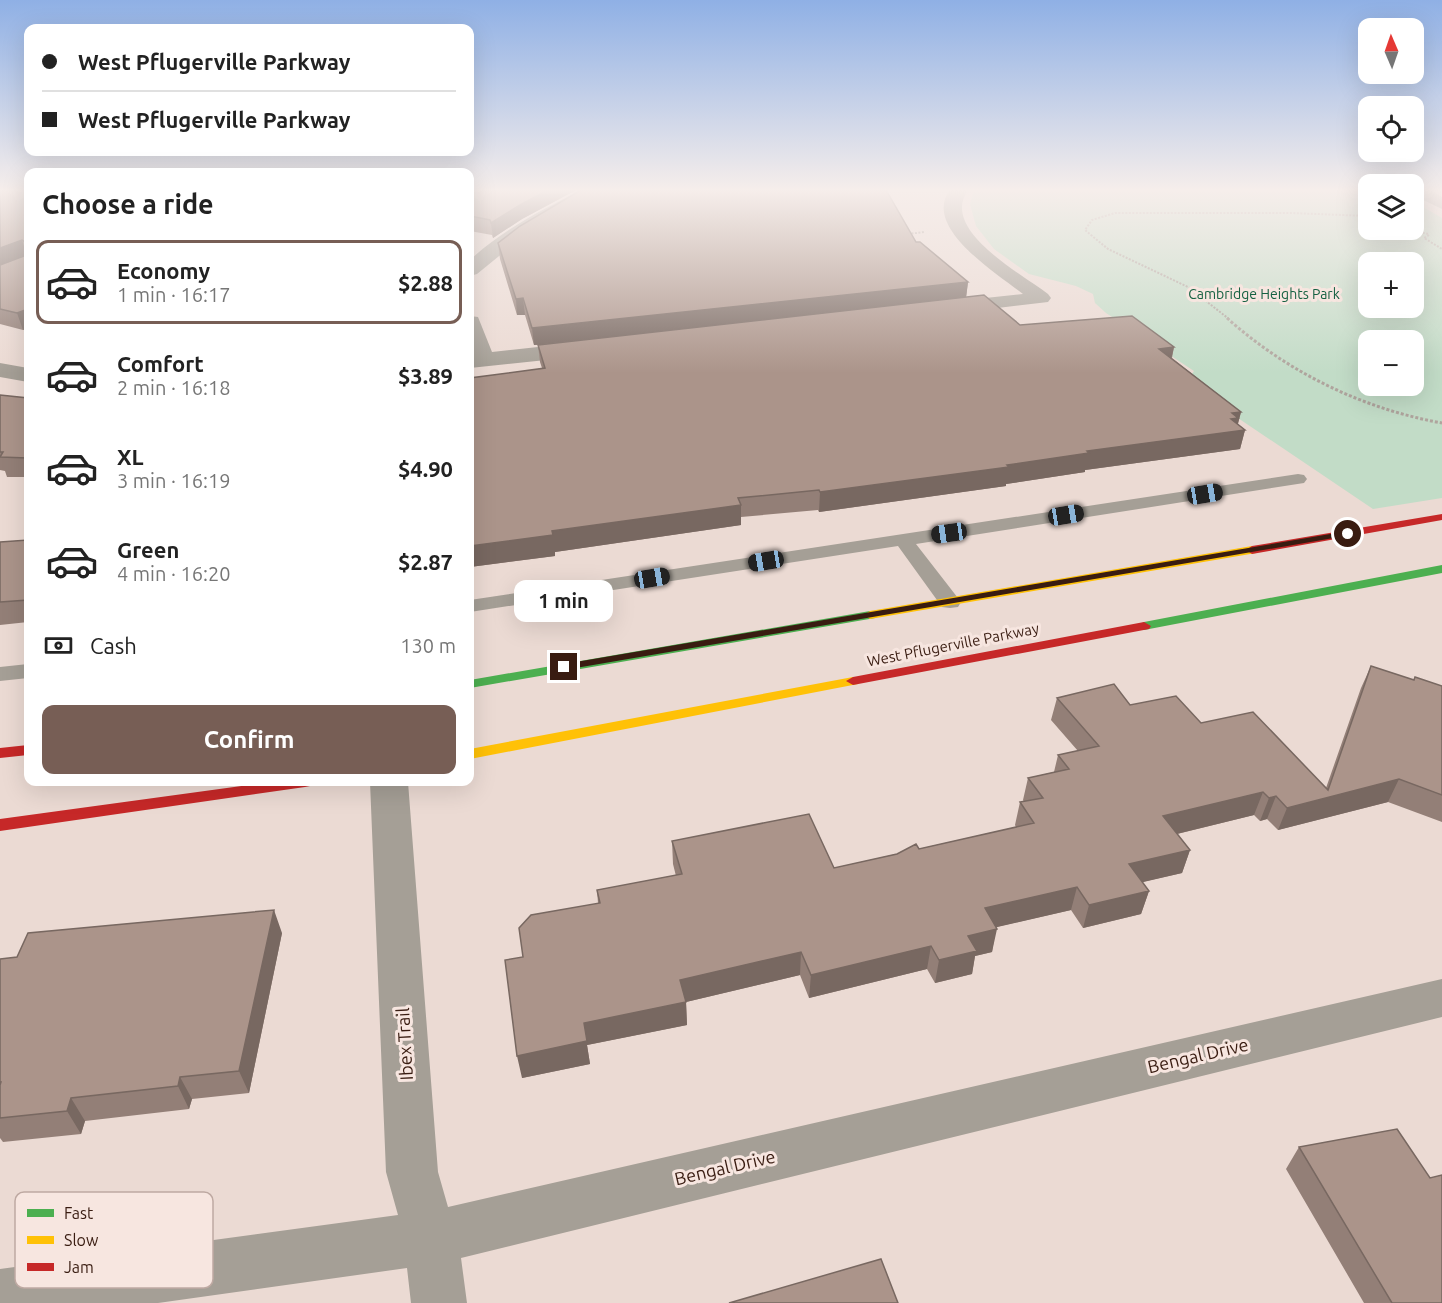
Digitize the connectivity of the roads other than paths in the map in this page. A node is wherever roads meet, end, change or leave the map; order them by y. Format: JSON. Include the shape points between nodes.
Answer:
{"nodes":[{"id":1,"x":488,"y":251,"type":"edge"},
{"id":2,"x":978,"y":251,"type":"edge"},
{"id":3,"x":474,"y":266,"type":"edge"},
{"id":4,"x":922,"y":311,"type":"edge"},
{"id":5,"x":474,"y":344,"type":"edge"},
{"id":6,"x":602,"y":346,"type":"edge"},
{"id":7,"x":477,"y":360,"type":"edge"},
{"id":8,"x":0,"y":370,"type":"edge"},
{"id":9,"x":24,"y":374,"type":"edge"},
{"id":10,"x":1298,"y":479,"type":"dead end"},
{"id":11,"x":1442,"y":518,"type":"edge"},
{"id":12,"x":903,"y":540,"type":"junction"},
{"id":13,"x":1442,"y":569,"type":"edge"},
{"id":14,"x":950,"y":602,"type":"junction"},
{"id":15,"x":474,"y":605,"type":"edge"},
{"id":16,"x":24,"y":671,"type":"edge"},
{"id":17,"x":0,"y":674,"type":"edge"},
{"id":18,"x":474,"y":683,"type":"edge"},
{"id":19,"x":24,"y":750,"type":"edge"},
{"id":20,"x":0,"y":753,"type":"edge"},
{"id":21,"x":474,"y":753,"type":"edge"},
{"id":22,"x":277,"y":786,"type":"edge"},
{"id":23,"x":389,"y":786,"type":"edge"},
{"id":24,"x":0,"y":825,"type":"edge"},
{"id":25,"x":1442,"y":998,"type":"edge"},
{"id":26,"x":431,"y":1238,"type":"junction"},
{"id":27,"x":213,"y":1268,"type":"edge"},
{"id":28,"x":66,"y":1288,"type":"edge"},
{"id":29,"x":0,"y":1297,"type":"edge"},
{"id":30,"x":440,"y":1303,"type":"edge"}],
"edges":[{"from":1,"to":3,"type":"street"},
{"from":2,"to":4,"type":"street","via":[[1041,298]]},
{"from":5,"to":7,"type":"street"},
{"from":6,"to":7,"type":"street"},
{"from":8,"to":9,"type":"street"},
{"from":10,"to":12,"type":"lane"},
{"from":11,"to":14,"type":"main road"},
{"from":12,"to":14,"type":"lane"},
{"from":12,"to":15,"type":"lane"},
{"from":13,"to":21,"type":"main road","name":"West Pflugerville Parkway"},
{"from":14,"to":18,"type":"main road"},
{"from":16,"to":17,"type":"lane"},
{"from":19,"to":20,"type":"main road"},
{"from":22,"to":24,"type":"main road"},
{"from":23,"to":26,"type":"street","name":"Ibex Trail","via":[[412,1172]]},
{"from":25,"to":26,"type":"street","name":"Bengal Drive"},
{"from":26,"to":27,"type":"street","name":"Bengal Drive"},
{"from":26,"to":30,"type":"street","name":"Ibex Trail"},
{"from":28,"to":29,"type":"street","name":"Bengal Drive"}]}
